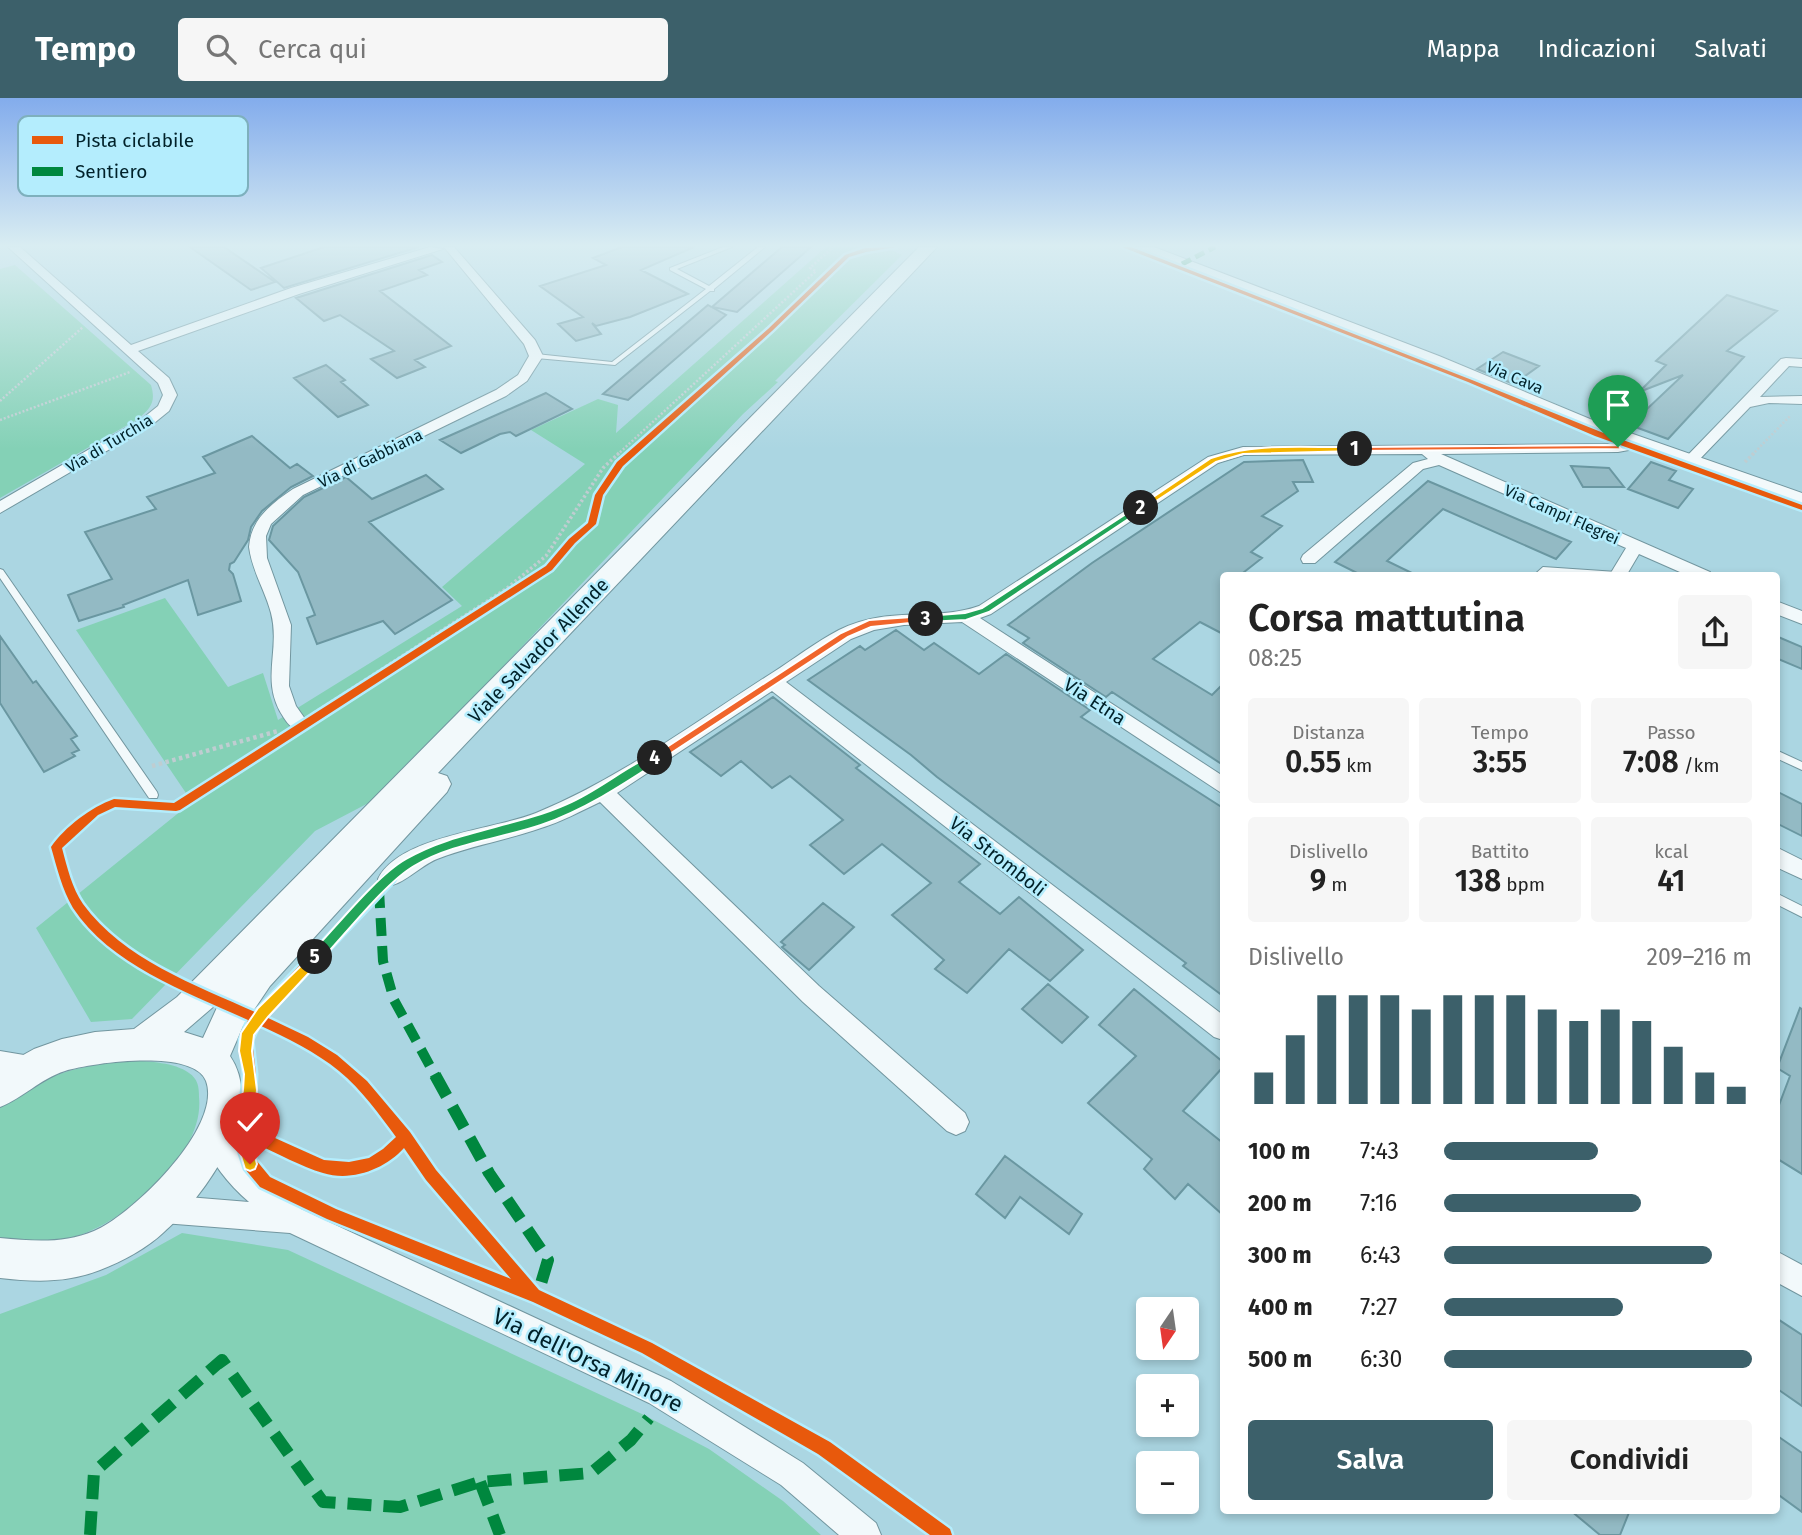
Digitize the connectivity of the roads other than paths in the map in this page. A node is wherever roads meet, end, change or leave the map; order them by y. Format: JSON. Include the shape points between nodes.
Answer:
{"nodes":[{"id":1,"x":88,"y":314,"type":"edge"},
{"id":2,"x":230,"y":314,"type":"edge"},
{"id":3,"x":504,"y":314,"type":"edge"},
{"id":4,"x":676,"y":314,"type":"edge"},
{"id":5,"x":864,"y":314,"type":"edge"},
{"id":6,"x":884,"y":314,"type":"edge"},
{"id":7,"x":1312,"y":314,"type":"edge"},
{"id":8,"x":129,"y":350,"type":"junction"},
{"id":9,"x":536,"y":356,"type":"junction"},
{"id":10,"x":1801,"y":362,"type":"edge"},
{"id":11,"x":1800,"y":400,"type":"edge"},
{"id":12,"x":1746,"y":404,"type":"junction"},
{"id":13,"x":1635,"y":440,"type":"junction"},
{"id":14,"x":1423,"y":447,"type":"junction"},
{"id":15,"x":1440,"y":460,"type":"junction"},
{"id":16,"x":1690,"y":461,"type":"junction"},
{"id":17,"x":1802,"y":500,"type":"edge"},
{"id":18,"x":0,"y":508,"type":"edge"},
{"id":19,"x":1636,"y":547,"type":"junction"},
{"id":20,"x":1309,"y":559,"type":"dead end"},
{"id":21,"x":0,"y":572,"type":"edge"},
{"id":22,"x":1541,"y":572,"type":"edge"},
{"id":23,"x":1568,"y":572,"type":"edge"},
{"id":24,"x":1620,"y":572,"type":"edge"},
{"id":25,"x":1695,"y":572,"type":"edge"},
{"id":26,"x":1780,"y":609,"type":"edge"},
{"id":27,"x":966,"y":617,"type":"junction"},
{"id":28,"x":1802,"y":618,"type":"edge"},
{"id":29,"x":773,"y":682,"type":"junction"},
{"id":30,"x":297,"y":728,"type":"road end"},
{"id":31,"x":1780,"y":756,"type":"edge"},
{"id":32,"x":1802,"y":766,"type":"edge"},
{"id":33,"x":1220,"y":784,"type":"edge"},
{"id":34,"x":603,"y":792,"type":"junction"},
{"id":35,"x":153,"y":795,"type":"dead end"},
{"id":36,"x":1780,"y":858,"type":"edge"},
{"id":37,"x":1802,"y":870,"type":"edge"},
{"id":38,"x":389,"y":879,"type":"dead end"},
{"id":39,"x":1780,"y":900,"type":"edge"},
{"id":40,"x":1802,"y":912,"type":"edge"},
{"id":41,"x":1220,"y":1027,"type":"edge"},
{"id":42,"x":140,"y":1045,"type":"junction"},
{"id":43,"x":211,"y":1060,"type":"junction"},
{"id":44,"x":16,"y":1065,"type":"edge"},
{"id":45,"x":0,"y":1090,"type":"edge"},
{"id":46,"x":956,"y":1122,"type":"dead end"},
{"id":47,"x":213,"y":1136,"type":"junction"},
{"id":48,"x":163,"y":1209,"type":"junction"},
{"id":49,"x":291,"y":1219,"type":"junction"},
{"id":50,"x":7,"y":1266,"type":"edge"},
{"id":51,"x":1780,"y":1268,"type":"edge"},
{"id":52,"x":1802,"y":1282,"type":"edge"},
{"id":53,"x":864,"y":1535,"type":"edge"}],
"edges":[{"from":1,"to":8,"type":"street","name":"Via di Turchia"},
{"from":2,"to":8,"type":"street"},
{"from":3,"to":9,"type":"street"},
{"from":4,"to":9,"type":"lane","via":[[613,364]]},
{"from":5,"to":42,"type":"main road","name":"Viale Salvador Allende","via":[[215,984]]},
{"from":6,"to":43,"type":"main road","name":"Viale Salvador Allende","via":[[258,975],[229,1017]]},
{"from":7,"to":13,"type":"street","name":"Via Cava"},
{"from":8,"to":18,"type":"street","name":"Via di Turchia","via":[[164,381],[170,395],[164,408]]},
{"from":9,"to":30,"type":"street","name":"Via di Gabbiana","via":[[533,366],[509,389],[299,492],[275,510],[258,535],[282,624],[278,686]]},
{"from":10,"to":12,"type":"street","via":[[1786,362]]},
{"from":11,"to":12,"type":"street"},
{"from":12,"to":16,"type":"street"},
{"from":13,"to":14,"type":"street","via":[[1618,447]]},
{"from":13,"to":16,"type":"street","name":"Via Cava"},
{"from":14,"to":15,"type":"street","name":"Via Campi Flegrei"},
{"from":14,"to":27,"type":"street","via":[[1243,451],[1220,457],[985,610]]},
{"from":15,"to":19,"type":"street","name":"Via Campi Flegrei"},
{"from":15,"to":20,"type":"street","via":[[1418,466]]},
{"from":16,"to":17,"type":"street","name":"Via Cava"},
{"from":19,"to":24,"type":"street"},
{"from":19,"to":25,"type":"street","name":"Via Campi Flegrei"},
{"from":21,"to":35,"type":"lane"},
{"from":22,"to":23,"type":"lane"},
{"from":26,"to":28,"type":"street"},
{"from":27,"to":29,"type":"street","via":[[869,624]]},
{"from":27,"to":33,"type":"street","name":"Via Etna"},
{"from":29,"to":34,"type":"street"},
{"from":29,"to":41,"type":"street","name":"Via Stromboli"},
{"from":31,"to":32,"type":"lane"},
{"from":34,"to":38,"type":"street","via":[[538,821],[430,852]]},
{"from":34,"to":46,"type":"street","via":[[811,994]]},
{"from":36,"to":37,"type":"street"},
{"from":39,"to":40,"type":"lane"},
{"from":42,"to":43,"type":"main road","via":[[185,1050]]},
{"from":42,"to":44,"type":"main road","via":[[78,1050]]},
{"from":43,"to":47,"type":"main road","via":[[225,1086],[225,1103]]},
{"from":44,"to":45,"type":"main road"},
{"from":47,"to":48,"type":"main road"},
{"from":47,"to":49,"type":"street","via":[[238,1175]]},
{"from":48,"to":49,"type":"street"},
{"from":48,"to":50,"type":"main road","via":[[117,1241],[87,1255],[55,1263]]},
{"from":49,"to":53,"type":"street","name":"Via dell'Orsa Minore","via":[[660,1392],[792,1474]]},
{"from":51,"to":52,"type":"street"}]}
